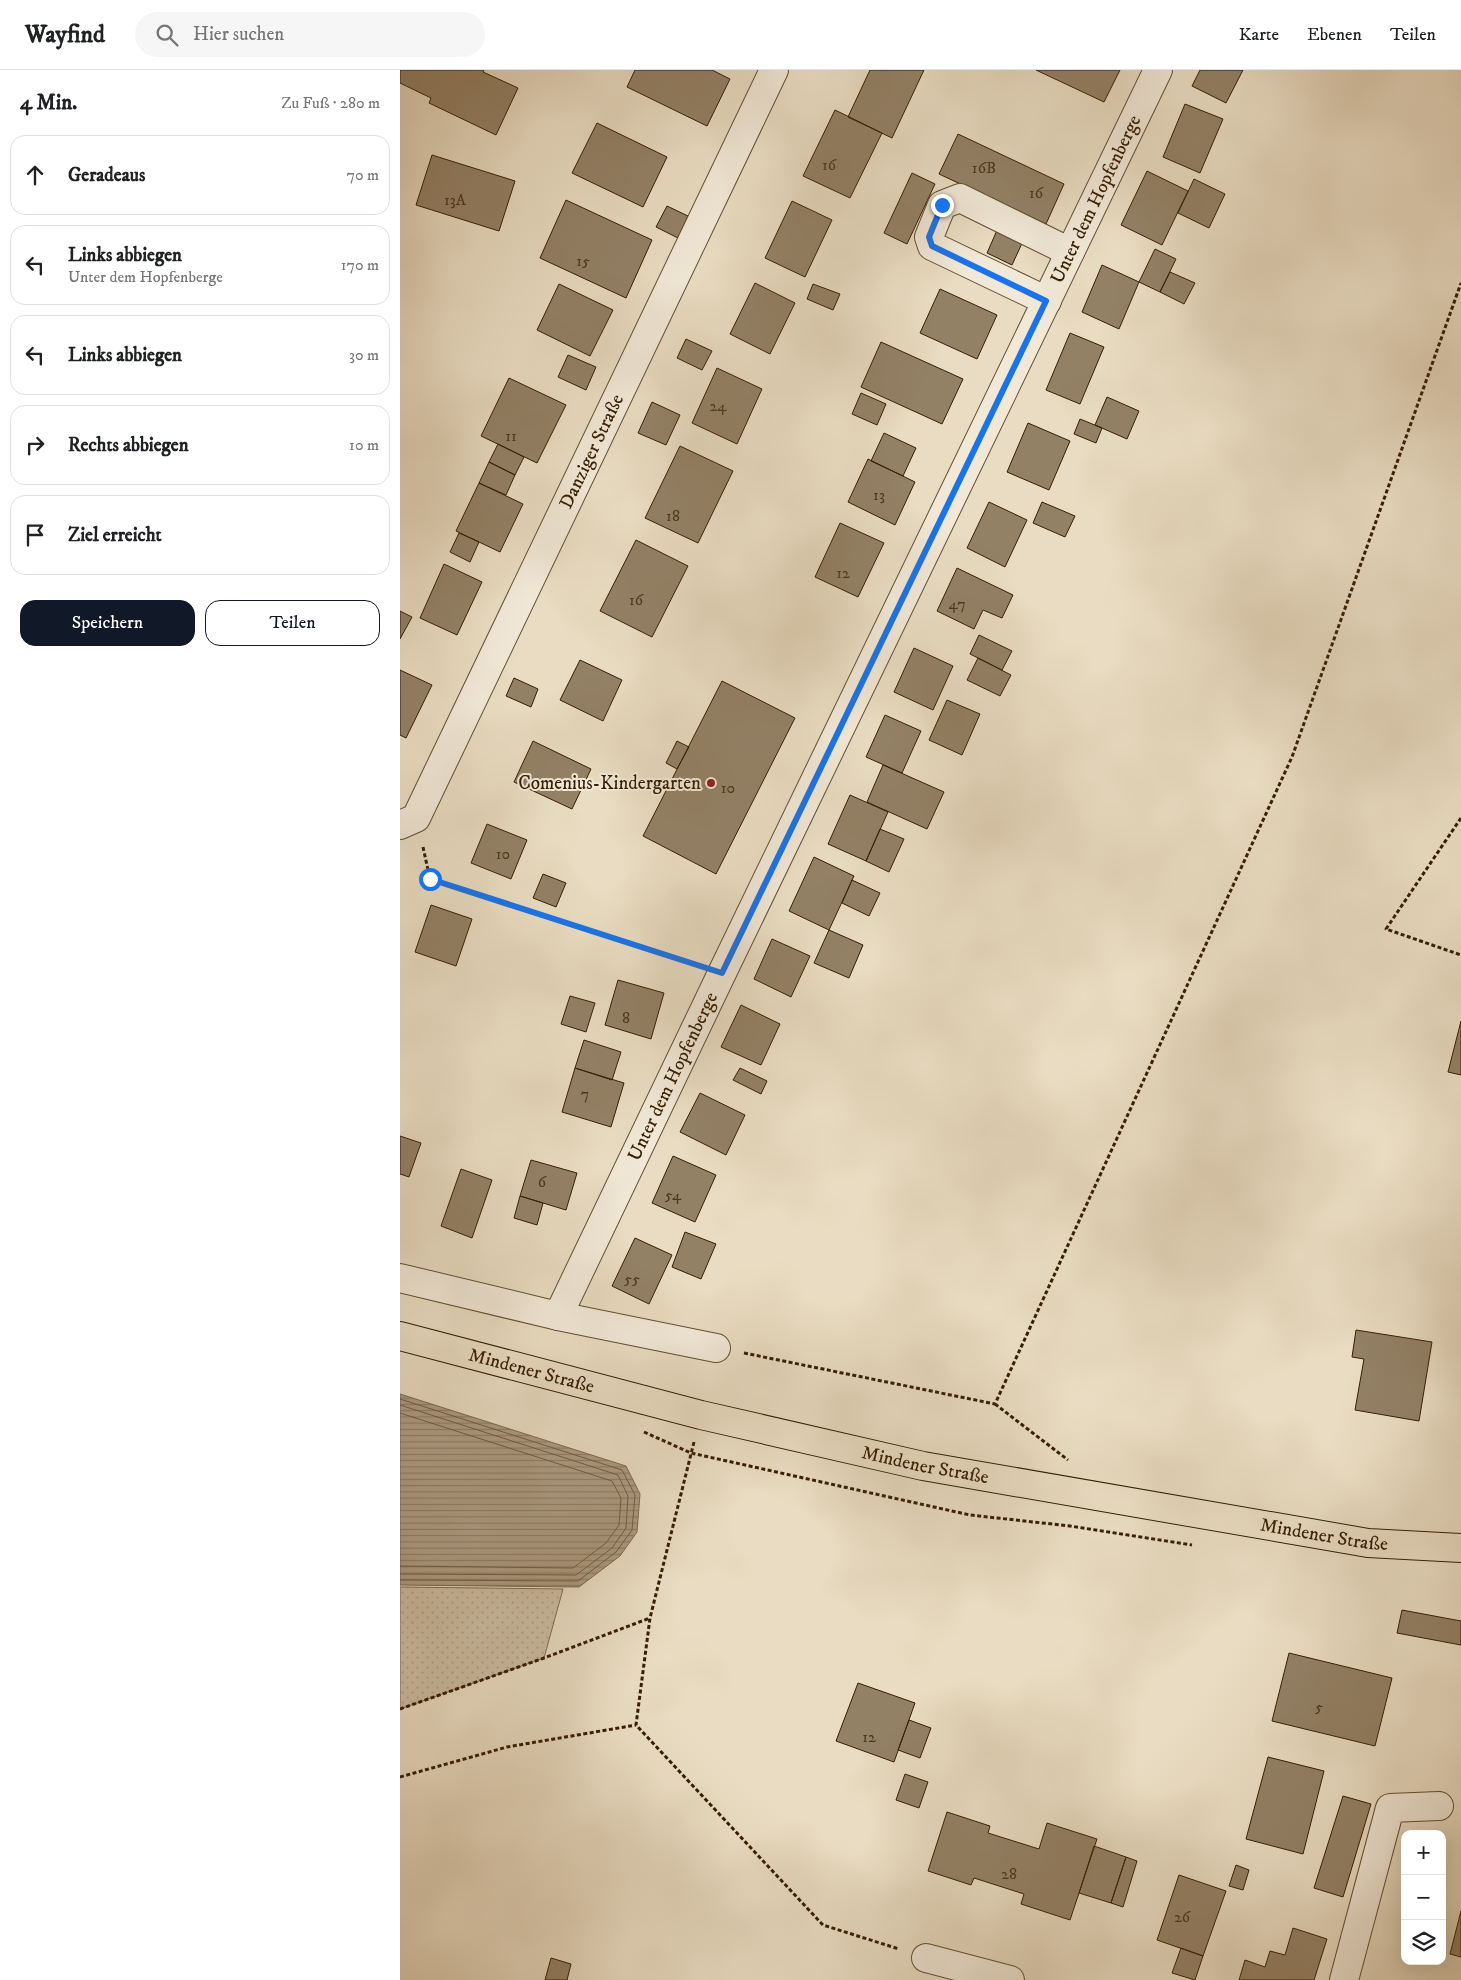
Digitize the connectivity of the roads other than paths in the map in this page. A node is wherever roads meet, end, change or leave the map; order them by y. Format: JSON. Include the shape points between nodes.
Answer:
{"nodes":[{"id":1,"x":774,"y":70,"type":"edge"},
{"id":2,"x":1158,"y":70,"type":"edge"},
{"id":3,"x":1070,"y":252,"type":"junction"},
{"id":4,"x":1046,"y":301,"type":"junction"},
{"id":5,"x":408,"y":821,"type":"edge"},
{"id":6,"x":400,"y":1278,"type":"edge"},
{"id":7,"x":558,"y":1316,"type":"junction"},
{"id":8,"x":400,"y":1336,"type":"edge"},
{"id":9,"x":716,"y":1348,"type":"road end"},
{"id":10,"x":1461,"y":1548,"type":"edge"},
{"id":11,"x":1439,"y":1806,"type":"dead end"},
{"id":12,"x":926,"y":1958,"type":"road end"},
{"id":13,"x":1010,"y":1980,"type":"edge"},
{"id":14,"x":1344,"y":1980,"type":"edge"}],
"edges":[{"from":1,"to":5,"type":"street","name":"Danziger Straße"},
{"from":2,"to":3,"type":"street","name":"Unter dem Hopfenberge"},
{"from":3,"to":4,"type":"street","name":"Unter dem Hopfenberge"},
{"from":3,"to":4,"type":"street","via":[[960,198],[942,205],[929,237],[932,246]]},
{"from":4,"to":7,"type":"street","name":"Unter dem Hopfenberge"},
{"from":6,"to":7,"type":"street"},
{"from":7,"to":9,"type":"street"},
{"from":8,"to":10,"type":"main road","name":"Mindener Straße","via":[[701,1415],[923,1466],[1368,1543]]},
{"from":11,"to":14,"type":"street","via":[[1390,1808]]},
{"from":12,"to":13,"type":"street"}]}
